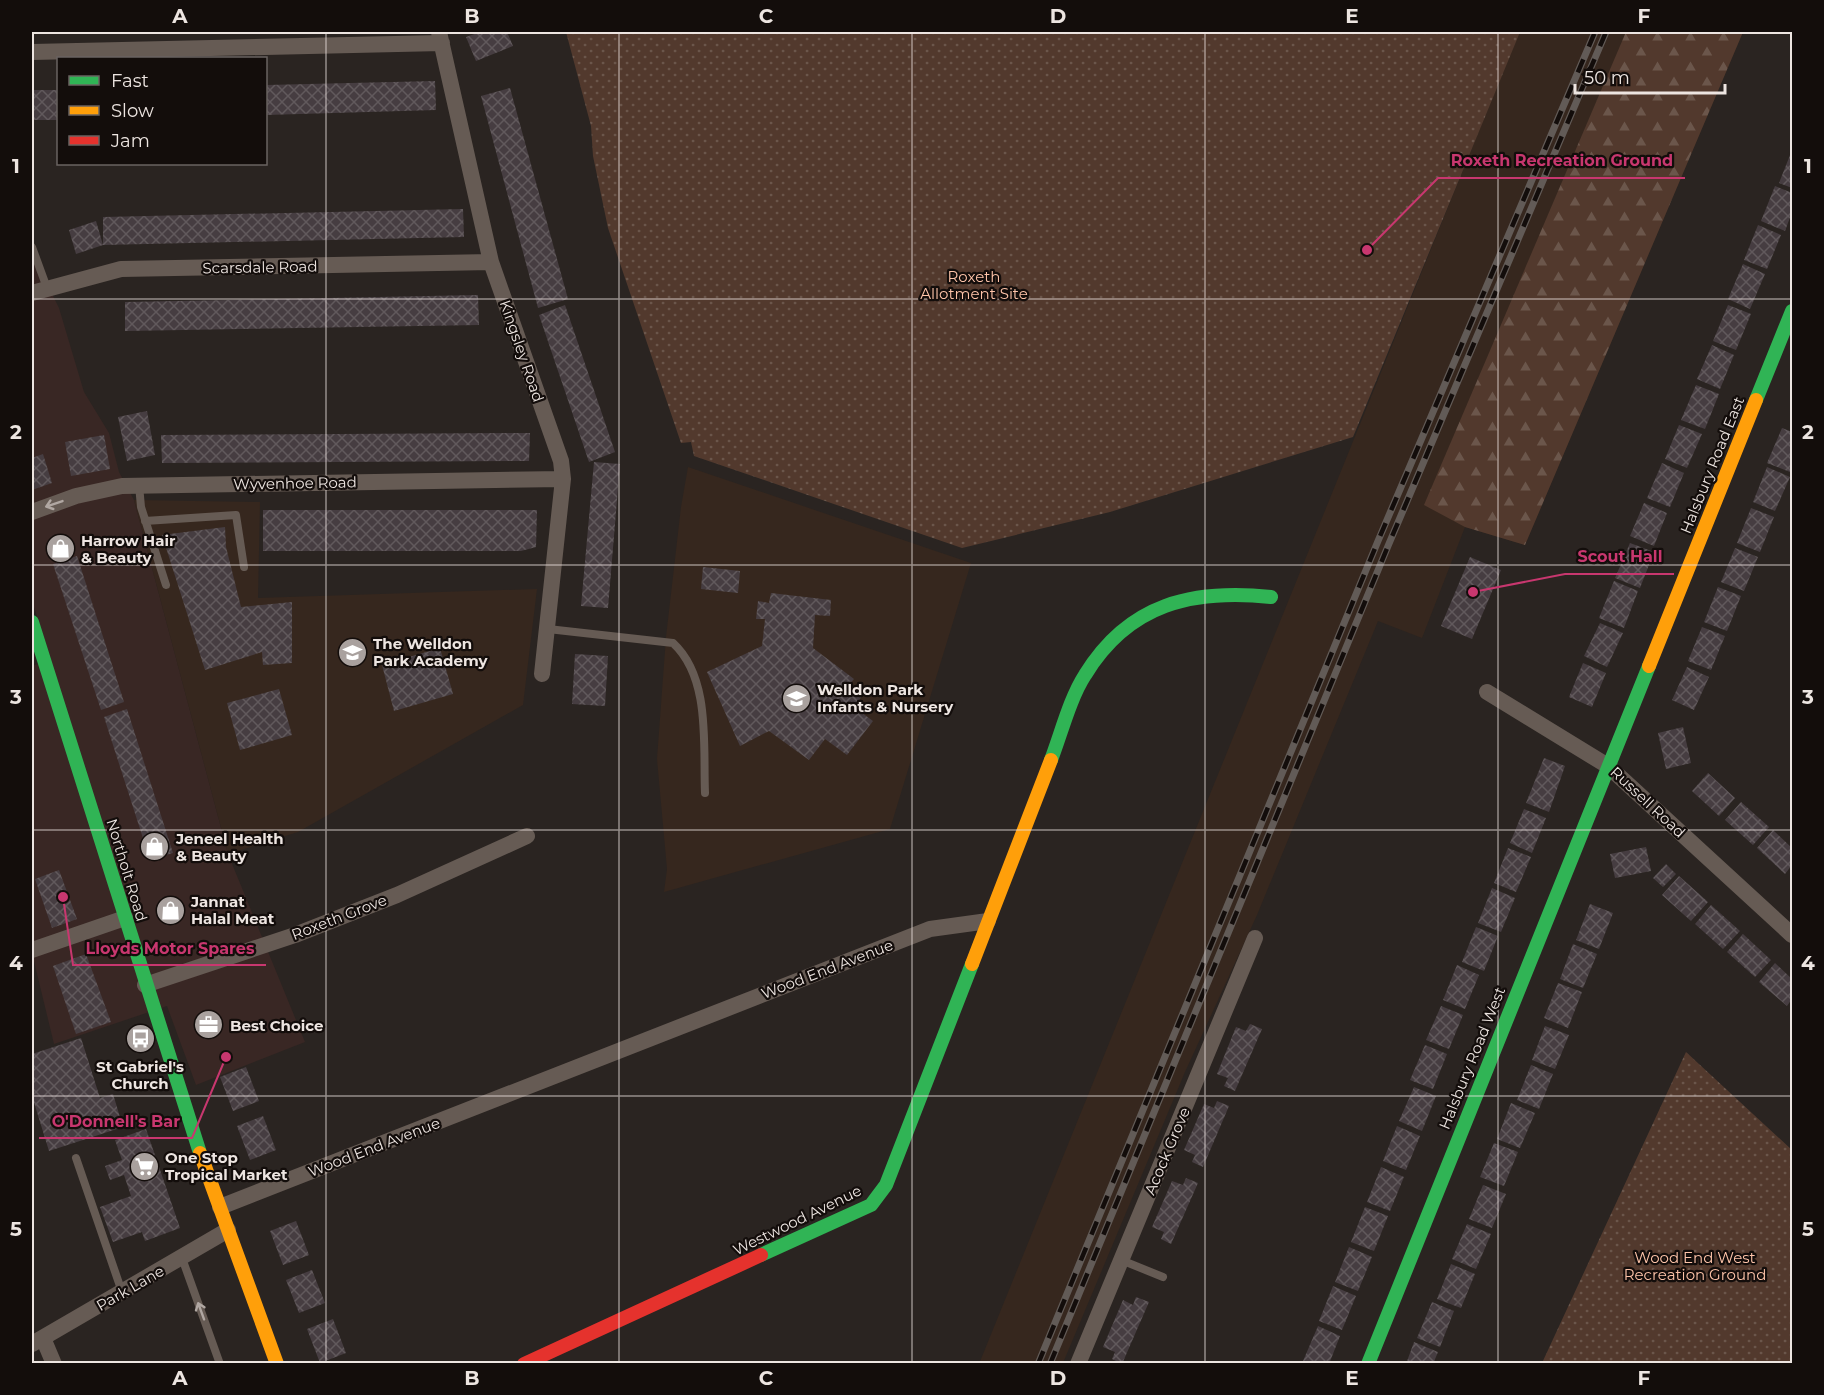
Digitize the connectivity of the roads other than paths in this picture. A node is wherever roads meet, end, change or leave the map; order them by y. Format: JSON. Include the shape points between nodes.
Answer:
{"nodes":[{"id":1,"x":441,"y":37,"type":"edge"},
{"id":2,"x":32,"y":52,"type":"edge"},
{"id":3,"x":32,"y":247,"type":"edge"},
{"id":4,"x":491,"y":262,"type":"junction"},
{"id":5,"x":39,"y":291,"type":"edge"},
{"id":6,"x":1792,"y":311,"type":"edge"},
{"id":7,"x":563,"y":479,"type":"junction"},
{"id":8,"x":139,"y":485,"type":"junction"},
{"id":9,"x":32,"y":512,"type":"edge"},
{"id":10,"x":145,"y":521,"type":"junction"},
{"id":11,"x":244,"y":567,"type":"dead end"},
{"id":12,"x":166,"y":585,"type":"dead end"},
{"id":13,"x":1271,"y":597,"type":"dead end"},
{"id":14,"x":32,"y":622,"type":"edge"},
{"id":15,"x":548,"y":629,"type":"junction"},
{"id":16,"x":542,"y":674,"type":"dead end"},
{"id":17,"x":1487,"y":692,"type":"dead end"},
{"id":18,"x":1608,"y":766,"type":"junction"},
{"id":19,"x":705,"y":793,"type":"dead end"},
{"id":20,"x":527,"y":836,"type":"dead end"},
{"id":21,"x":125,"y":918,"type":"junction"},
{"id":22,"x":988,"y":921,"type":"junction"},
{"id":23,"x":1792,"y":935,"type":"edge"},
{"id":24,"x":1255,"y":938,"type":"dead end"},
{"id":25,"x":32,"y":950,"type":"edge"},
{"id":26,"x":146,"y":985,"type":"junction"},
{"id":27,"x":76,"y":1158,"type":"dead end"},
{"id":28,"x":220,"y":1207,"type":"junction"},
{"id":29,"x":228,"y":1230,"type":"junction"},
{"id":30,"x":182,"y":1258,"type":"junction"},
{"id":31,"x":1121,"y":1260,"type":"junction"},
{"id":32,"x":1163,"y":1277,"type":"dead end"},
{"id":33,"x":122,"y":1292,"type":"junction"},
{"id":34,"x":37,"y":1341,"type":"edge"},
{"id":35,"x":54,"y":1364,"type":"edge"},
{"id":36,"x":220,"y":1364,"type":"edge"},
{"id":37,"x":277,"y":1364,"type":"edge"},
{"id":38,"x":524,"y":1364,"type":"edge"},
{"id":39,"x":1078,"y":1364,"type":"edge"},
{"id":40,"x":1368,"y":1364,"type":"edge"}],
"edges":[{"from":1,"to":2,"type":"street"},
{"from":1,"to":4,"type":"street","name":"Kingsley Road"},
{"from":3,"to":5,"type":"lane"},
{"from":4,"to":5,"type":"street","name":"Scarsdale Road","via":[[121,269]]},
{"from":4,"to":7,"type":"street","name":"Kingsley Road","via":[[561,461]]},
{"from":6,"to":18,"type":"street","name":"Halsbury Road East"},
{"from":7,"to":8,"type":"street","name":"Wyvenhoe Road"},
{"from":7,"to":15,"type":"street","name":"Kingsley Road"},
{"from":8,"to":9,"type":"street","name":"Wyvenhoe Road","one_way":true,"via":[[76,496]]},
{"from":8,"to":10,"type":"lane"},
{"from":10,"to":11,"type":"lane","via":[[236,515]]},
{"from":10,"to":12,"type":"lane"},
{"from":13,"to":22,"type":"street","via":[[1232,591],[1185,596],[1139,617],[1103,648],[1084,676]]},
{"from":14,"to":21,"type":"street","name":"Northolt Road"},
{"from":15,"to":16,"type":"street","name":"Kingsley Road"},
{"from":15,"to":19,"type":"lane","via":[[673,643],[685,654],[700,696]]},
{"from":17,"to":18,"type":"street","name":"Russell Road"},
{"from":18,"to":23,"type":"street","name":"Russell Road"},
{"from":18,"to":40,"type":"street","name":"Halsbury Road West"},
{"from":20,"to":26,"type":"street","name":"Roxeth Grove","via":[[377,903]]},
{"from":21,"to":25,"type":"street"},
{"from":21,"to":26,"type":"street","name":"Northolt Road"},
{"from":22,"to":28,"type":"street","name":"Wood End Avenue","via":[[930,929]]},
{"from":22,"to":38,"type":"street","name":"Westwood Avenue","via":[[886,1185],[872,1205]]},
{"from":24,"to":31,"type":"street","name":"Acock Grove"},
{"from":26,"to":28,"type":"street","name":"Northolt Road"},
{"from":27,"to":33,"type":"lane"},
{"from":28,"to":29,"type":"street","name":"Northolt Road"},
{"from":29,"to":30,"type":"street","name":"Park Lane"},
{"from":29,"to":37,"type":"street","name":"Northolt Road"},
{"from":30,"to":33,"type":"street","name":"Park Lane"},
{"from":36,"to":30,"type":"lane","one_way":true},
{"from":31,"to":32,"type":"lane"},
{"from":31,"to":39,"type":"street","name":"Acock Grove"},
{"from":33,"to":34,"type":"street","name":"Park Lane"},
{"from":34,"to":35,"type":"street"}]}
